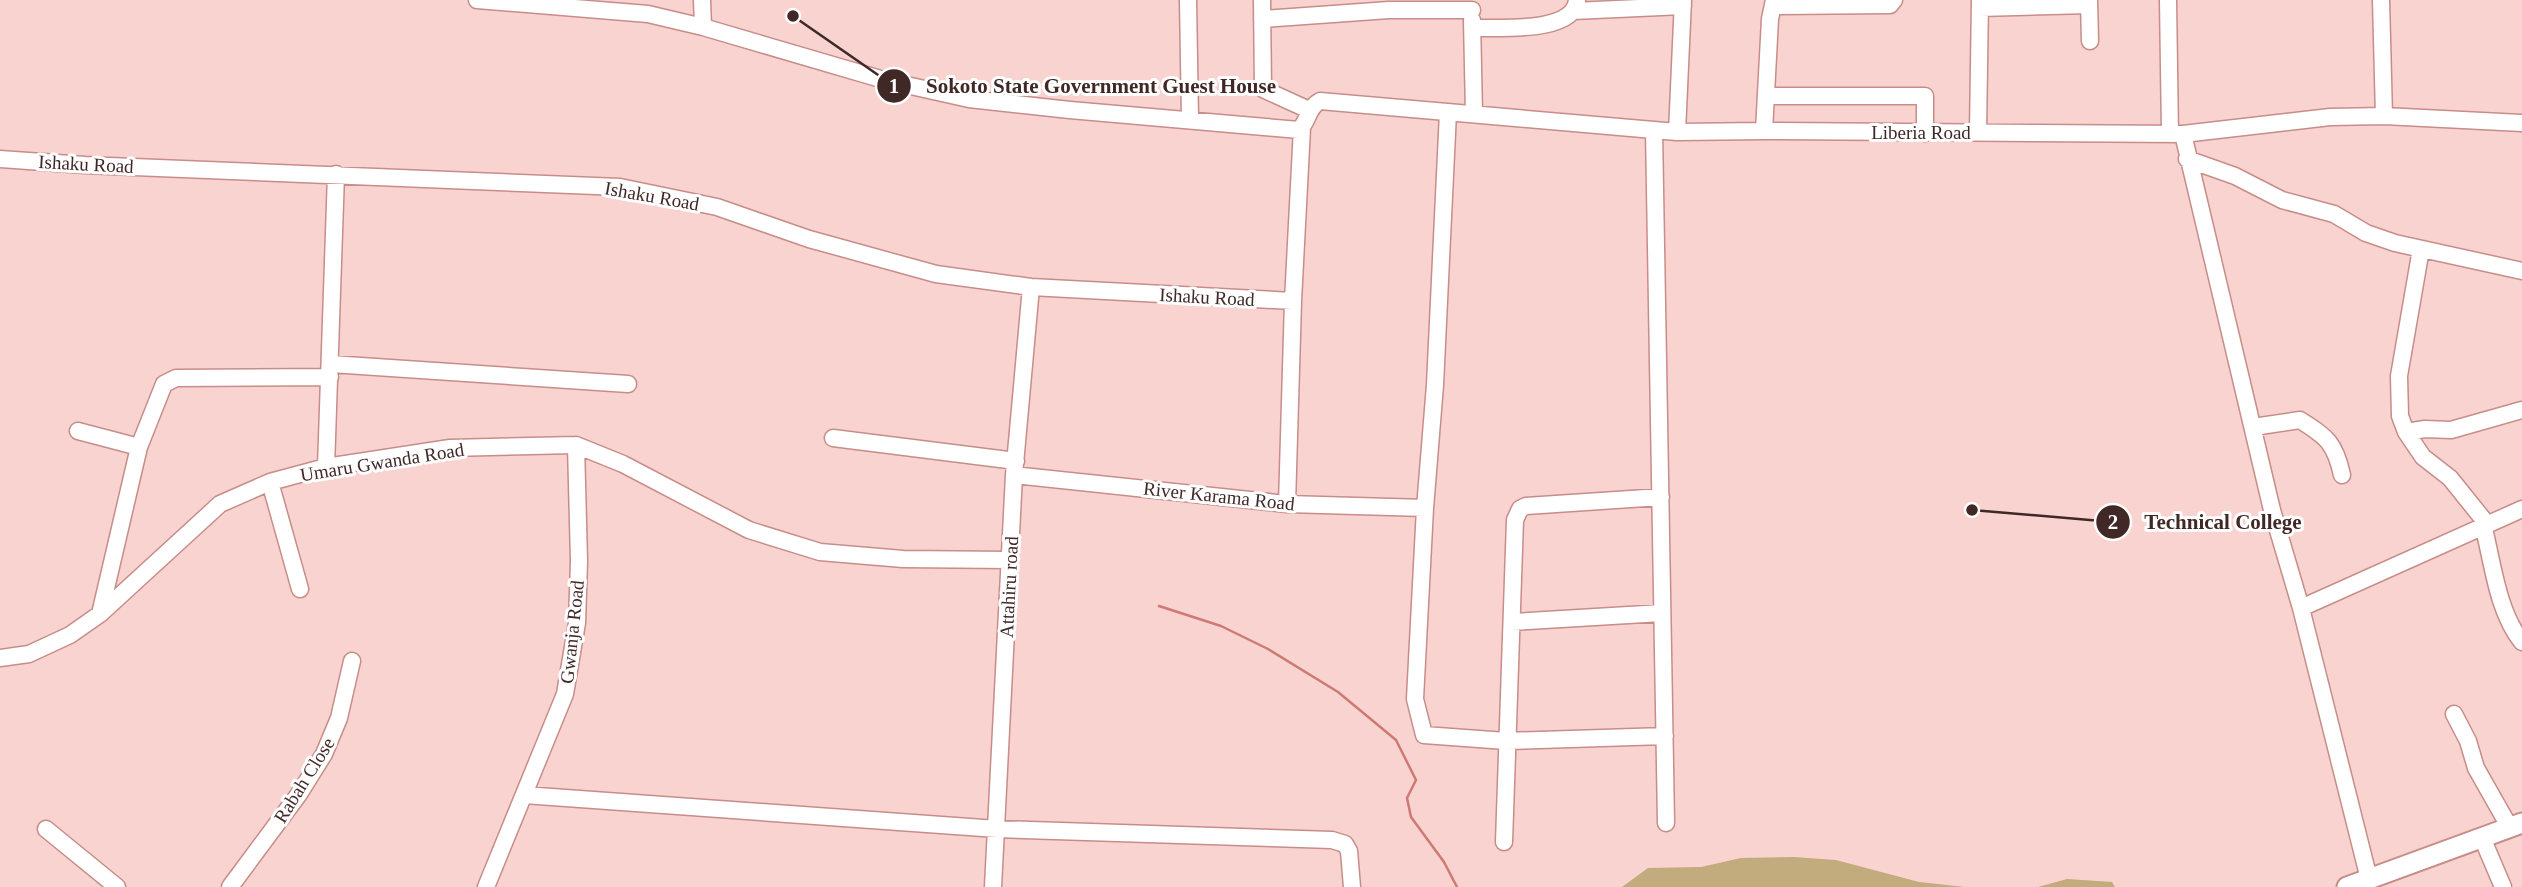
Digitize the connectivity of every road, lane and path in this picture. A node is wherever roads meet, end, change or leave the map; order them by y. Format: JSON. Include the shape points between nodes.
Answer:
{"nodes":[{"id":1,"x":477,"y":0,"type":"edge"},
{"id":2,"x":702,"y":0,"type":"edge"},
{"id":3,"x":1188,"y":0,"type":"edge"},
{"id":4,"x":1262,"y":0,"type":"edge"},
{"id":5,"x":1894,"y":0,"type":"edge"},
{"id":6,"x":2168,"y":0,"type":"edge"},
{"id":7,"x":2381,"y":0,"type":"edge"},
{"id":8,"x":1683,"y":3,"type":"edge"},
{"id":9,"x":1774,"y":3,"type":"edge"},
{"id":10,"x":2089,"y":3,"type":"edge"},
{"id":11,"x":567,"y":4,"type":"edge"},
{"id":12,"x":1980,"y":4,"type":"edge"},
{"id":13,"x":1389,"y":5,"type":"edge"},
{"id":14,"x":1472,"y":5,"type":"edge"},
{"id":15,"x":1575,"y":6,"type":"edge"},
{"id":16,"x":1262,"y":19,"type":"junction"},
{"id":17,"x":703,"y":27,"type":"junction"},
{"id":18,"x":1472,"y":28,"type":"junction"},
{"id":19,"x":2090,"y":41,"type":"dead end"},
{"id":20,"x":1767,"y":96,"type":"junction"},
{"id":21,"x":1315,"y":106,"type":"junction"},
{"id":22,"x":1448,"y":112,"type":"junction"},
{"id":23,"x":1474,"y":114,"type":"junction"},
{"id":24,"x":2384,"y":116,"type":"junction"},
{"id":25,"x":1190,"y":119,"type":"junction"},
{"id":26,"x":2522,"y":123,"type":"edge"},
{"id":27,"x":1302,"y":128,"type":"junction"},
{"id":28,"x":1654,"y":131,"type":"junction"},
{"id":29,"x":1764,"y":131,"type":"junction"},
{"id":30,"x":1677,"y":132,"type":"junction"},
{"id":31,"x":1978,"y":132,"type":"junction"},
{"id":32,"x":1926,"y":133,"type":"junction"},
{"id":33,"x":2176,"y":134,"type":"junction"},
{"id":34,"x":0,"y":159,"type":"edge"},
{"id":35,"x":2187,"y":159,"type":"junction"},
{"id":36,"x":337,"y":174,"type":"junction"},
{"id":37,"x":2421,"y":249,"type":"junction"},
{"id":38,"x":2522,"y":271,"type":"edge"},
{"id":39,"x":1031,"y":287,"type":"junction"},
{"id":40,"x":1293,"y":301,"type":"junction"},
{"id":41,"x":330,"y":371,"type":"junction"},
{"id":42,"x":628,"y":384,"type":"dead end"},
{"id":43,"x":2522,"y":410,"type":"edge"},
{"id":44,"x":2253,"y":427,"type":"junction"},
{"id":45,"x":78,"y":431,"type":"dead end"},
{"id":46,"x":2406,"y":432,"type":"junction"},
{"id":47,"x":833,"y":438,"type":"dead end"},
{"id":48,"x":576,"y":445,"type":"junction"},
{"id":49,"x":139,"y":447,"type":"junction"},
{"id":50,"x":326,"y":467,"type":"junction"},
{"id":51,"x":1015,"y":468,"type":"junction"},
{"id":52,"x":2342,"y":475,"type":"dead end"},
{"id":53,"x":270,"y":482,"type":"junction"},
{"id":54,"x":1661,"y":497,"type":"junction"},
{"id":55,"x":1287,"y":504,"type":"junction"},
{"id":56,"x":1425,"y":508,"type":"junction"},
{"id":57,"x":2522,"y":509,"type":"edge"},
{"id":58,"x":2485,"y":525,"type":"junction"},
{"id":59,"x":1010,"y":559,"type":"junction"},
{"id":60,"x":300,"y":589,"type":"dead end"},
{"id":61,"x":2301,"y":608,"type":"junction"},
{"id":62,"x":1662,"y":612,"type":"junction"},
{"id":63,"x":100,"y":614,"type":"junction"},
{"id":64,"x":1513,"y":622,"type":"junction"},
{"id":65,"x":2522,"y":642,"type":"edge"},
{"id":66,"x":0,"y":658,"type":"edge"},
{"id":67,"x":352,"y":661,"type":"dead end"},
{"id":68,"x":2454,"y":714,"type":"dead end"},
{"id":69,"x":1665,"y":736,"type":"junction"},
{"id":70,"x":1506,"y":741,"type":"junction"},
{"id":71,"x":524,"y":795,"type":"junction"},
{"id":72,"x":1666,"y":823,"type":"dead end"},
{"id":73,"x":2518,"y":828,"type":"edge"},
{"id":74,"x":46,"y":829,"type":"dead end"},
{"id":75,"x":997,"y":829,"type":"junction"},
{"id":76,"x":1504,"y":842,"type":"dead end"},
{"id":77,"x":2486,"y":847,"type":"junction"},
{"id":78,"x":2374,"y":883,"type":"edge"},
{"id":79,"x":117,"y":887,"type":"edge"},
{"id":80,"x":230,"y":887,"type":"edge"},
{"id":81,"x":485,"y":887,"type":"edge"},
{"id":82,"x":993,"y":887,"type":"edge"},
{"id":83,"x":1352,"y":887,"type":"edge"},
{"id":84,"x":2347,"y":887,"type":"edge"},
{"id":85,"x":2503,"y":887,"type":"edge"}],
"edges":[{"from":1,"to":11,"type":"street"},
{"from":2,"to":17,"type":"street"},
{"from":3,"to":25,"type":"street"},
{"from":4,"to":16,"type":"street"},
{"from":5,"to":9,"type":"street","via":[[1890,5]]},
{"from":6,"to":33,"type":"street"},
{"from":7,"to":24,"type":"street"},
{"from":8,"to":15,"type":"street"},
{"from":8,"to":30,"type":"street"},
{"from":9,"to":20,"type":"street"},
{"from":10,"to":12,"type":"street"},
{"from":10,"to":19,"type":"street"},
{"from":11,"to":17,"type":"street","via":[[648,14]]},
{"from":12,"to":31,"type":"street"},
{"from":13,"to":14,"type":"street"},
{"from":13,"to":16,"type":"street"},
{"from":14,"to":18,"type":"street"},
{"from":15,"to":18,"type":"street","via":[[1560,22]]},
{"from":16,"to":21,"type":"street","name":"Liberia Road","via":[[1263,89]]},
{"from":17,"to":25,"type":"street","via":[[884,80],[969,99]]},
{"from":18,"to":23,"type":"street"},
{"from":20,"to":29,"type":"street"},
{"from":20,"to":32,"type":"street","via":[[1925,96]]},
{"from":21,"to":22,"type":"street","name":"Liberia Road"},
{"from":21,"to":27,"type":"street"},
{"from":22,"to":23,"type":"street","name":"Liberia Road"},
{"from":22,"to":56,"type":"street"},
{"from":23,"to":28,"type":"street","name":"Liberia Road"},
{"from":24,"to":26,"type":"street","name":"Liberia Road"},
{"from":24,"to":33,"type":"street","name":"Liberia Road","via":[[2330,117]]},
{"from":25,"to":27,"type":"street"},
{"from":27,"to":40,"type":"street"},
{"from":28,"to":30,"type":"street","name":"Liberia Road"},
{"from":28,"to":54,"type":"street"},
{"from":29,"to":30,"type":"street","name":"Liberia Road"},
{"from":29,"to":32,"type":"street","name":"Liberia Road"},
{"from":31,"to":32,"type":"street","name":"Liberia Road"},
{"from":31,"to":33,"type":"street","name":"Liberia Road"},
{"from":33,"to":35,"type":"street"},
{"from":34,"to":36,"type":"street","name":"Ishaku Road"},
{"from":35,"to":37,"type":"street","via":[[2282,200],[2334,214],[2366,233]]},
{"from":35,"to":44,"type":"street"},
{"from":36,"to":39,"type":"street","name":"Ishaku Road","via":[[620,187],[717,207],[894,264]]},
{"from":36,"to":41,"type":"street"},
{"from":37,"to":38,"type":"street"},
{"from":37,"to":46,"type":"street","via":[[2399,376],[2399,416]]},
{"from":39,"to":40,"type":"street","name":"Ishaku Road"},
{"from":39,"to":51,"type":"street","name":"Attahiru road"},
{"from":40,"to":55,"type":"street"},
{"from":41,"to":42,"type":"street"},
{"from":41,"to":49,"type":"street","via":[[176,378],[164,384]]},
{"from":41,"to":50,"type":"street"},
{"from":43,"to":46,"type":"street","via":[[2451,430]]},
{"from":44,"to":52,"type":"street","via":[[2300,421],[2331,443]]},
{"from":44,"to":61,"type":"street"},
{"from":45,"to":49,"type":"street"},
{"from":46,"to":58,"type":"street","via":[[2423,457],[2450,478]]},
{"from":47,"to":51,"type":"street","name":"River Karama Road"},
{"from":48,"to":50,"type":"street","name":"Umaru Gwanda Road","via":[[450,448]]},
{"from":48,"to":59,"type":"street","name":"Umaru Gwanda Road","via":[[623,464],[749,530],[820,552],[903,559]]},
{"from":48,"to":71,"type":"street","name":"Gwanja Road","via":[[577,623],[565,694]]},
{"from":49,"to":63,"type":"street"},
{"from":50,"to":53,"type":"street","name":"Umaru Gwanda Road"},
{"from":51,"to":55,"type":"street","name":"River Karama Road"},
{"from":51,"to":59,"type":"street","name":"Attahiru road"},
{"from":53,"to":60,"type":"street"},
{"from":53,"to":63,"type":"street","name":"Umaru Gwanda Road","via":[[220,504]]},
{"from":54,"to":62,"type":"street"},
{"from":54,"to":64,"type":"street","via":[[1520,509],[1515,520]]},
{"from":55,"to":56,"type":"street","name":"River Karama Road"},
{"from":56,"to":70,"type":"street","via":[[1415,699],[1424,735]]},
{"from":57,"to":58,"type":"street"},
{"from":58,"to":61,"type":"street"},
{"from":58,"to":65,"type":"street","via":[[2502,602]]},
{"from":59,"to":75,"type":"street","name":"Attahiru road"},
{"from":61,"to":78,"type":"street"},
{"from":62,"to":64,"type":"street"},
{"from":62,"to":69,"type":"street"},
{"from":63,"to":66,"type":"street","name":"Umaru Gwanda Road","via":[[70,635],[29,654]]},
{"from":64,"to":70,"type":"street"},
{"from":67,"to":80,"type":"street","name":"Rabah Close","via":[[339,718],[324,754]]},
{"from":68,"to":73,"type":"street","via":[[2476,768]]},
{"from":69,"to":70,"type":"street"},
{"from":69,"to":72,"type":"street"},
{"from":70,"to":76,"type":"street"},
{"from":71,"to":75,"type":"street"},
{"from":71,"to":81,"type":"street","name":"Gwanja Road"},
{"from":73,"to":77,"type":"main road"},
{"from":73,"to":78,"type":"main road"},
{"from":74,"to":79,"type":"street"},
{"from":75,"to":82,"type":"street","name":"Attahiru road"},
{"from":75,"to":83,"type":"street","via":[[1332,841],[1345,844],[1349,851]]},
{"from":77,"to":78,"type":"main road"},
{"from":77,"to":85,"type":"street"},
{"from":78,"to":84,"type":"main road"}]}
